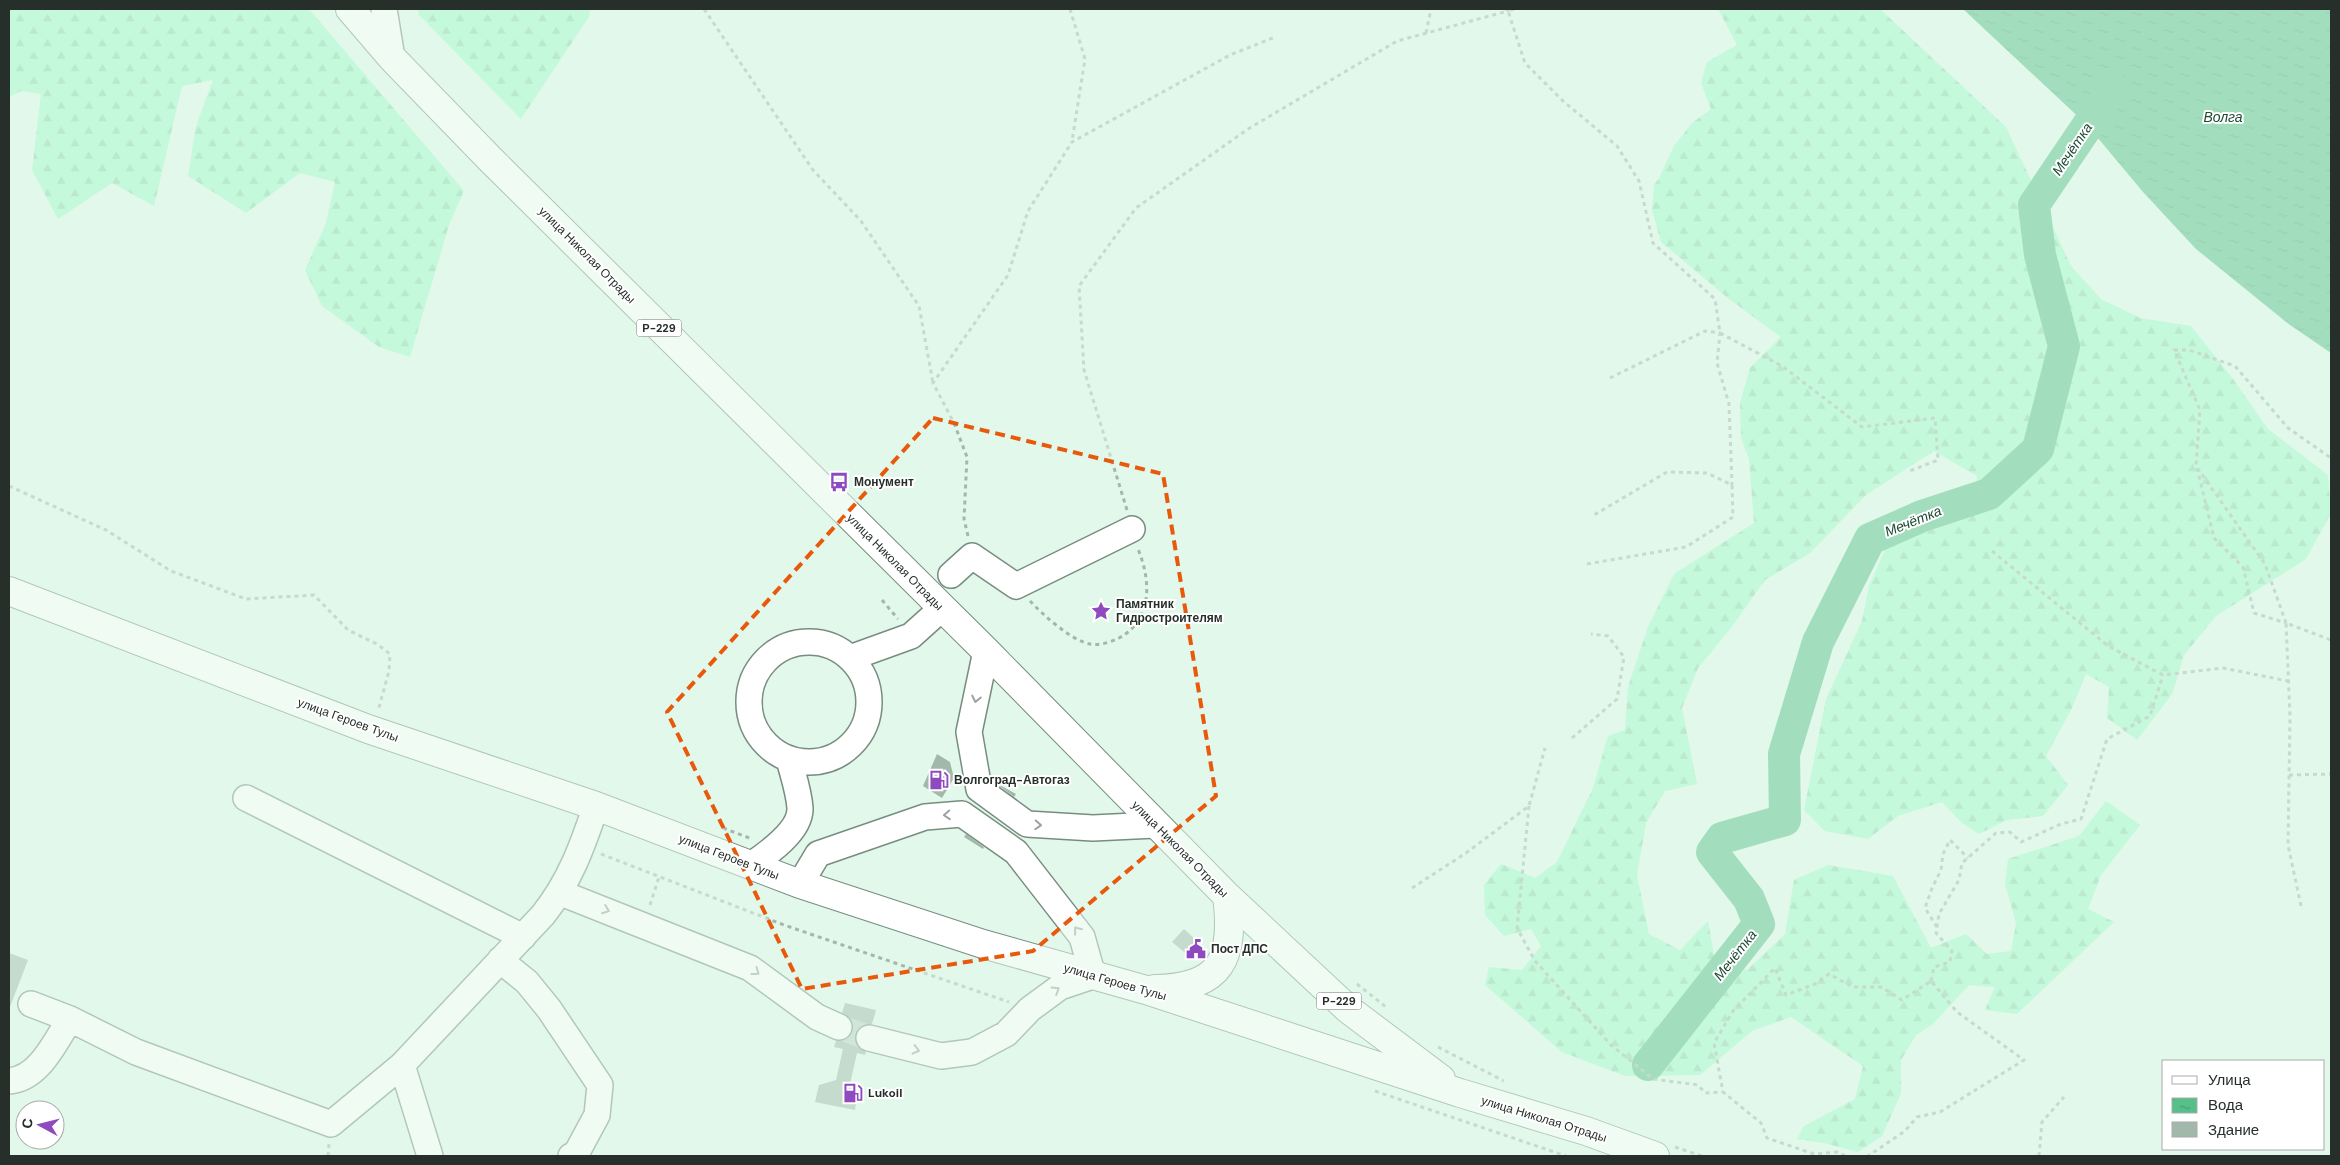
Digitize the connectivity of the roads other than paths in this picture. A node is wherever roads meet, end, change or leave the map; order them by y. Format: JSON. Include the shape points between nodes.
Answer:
{"nodes":[{"id":1,"x":350,"y":9,"type":"edge"},
{"id":2,"x":384,"y":9,"type":"edge"},
{"id":3,"x":392,"y":58,"type":"junction"},
{"id":4,"x":1132,"y":529,"type":"road end"},
{"id":5,"x":951,"y":575,"type":"dead end"},
{"id":6,"x":9,"y":591,"type":"edge"},
{"id":7,"x":941,"y":608,"type":"junction"},
{"id":8,"x":986,"y":652,"type":"junction"},
{"id":9,"x":850,"y":658,"type":"junction"},
{"id":10,"x":789,"y":759,"type":"junction"},
{"id":11,"x":246,"y":798,"type":"dead end"},
{"id":12,"x":596,"y":806,"type":"junction"},
{"id":13,"x":1155,"y":825,"type":"junction"},
{"id":14,"x":751,"y":865,"type":"junction"},
{"id":15,"x":800,"y":884,"type":"junction"},
{"id":16,"x":561,"y":893,"type":"junction"},
{"id":17,"x":1227,"y":896,"type":"junction"},
{"id":18,"x":523,"y":937,"type":"junction"},
{"id":19,"x":500,"y":960,"type":"junction"},
{"id":20,"x":1092,"y":976,"type":"junction"},
{"id":21,"x":1146,"y":990,"type":"junction"},
{"id":22,"x":31,"y":1004,"type":"dead end"},
{"id":23,"x":70,"y":1019,"type":"junction"},
{"id":24,"x":839,"y":1027,"type":"tunnel mouth"},
{"id":25,"x":869,"y":1038,"type":"tunnel mouth"},
{"id":26,"x":402,"y":1065,"type":"junction"},
{"id":27,"x":9,"y":1081,"type":"edge"},
{"id":28,"x":1460,"y":1093,"type":"junction"},
{"id":29,"x":1660,"y":1150,"type":"edge"},
{"id":30,"x":430,"y":1156,"type":"edge"},
{"id":31,"x":571,"y":1156,"type":"edge"},
{"id":32,"x":1618,"y":1156,"type":"edge"}],
"edges":[{"from":1,"to":3,"type":"main road","name":"улица Николая Отрады","number":"Р-229"},
{"from":2,"to":3,"type":"street"},
{"from":3,"to":7,"type":"main road","name":"улица Николая Отрады","number":"Р-229","via":[[490,160]]},
{"from":4,"to":5,"type":"street","via":[[1016,586],[972,556]]},
{"from":6,"to":12,"type":"main road","name":"улица Героев Тулы","via":[[373,714]]},
{"from":7,"to":8,"type":"main road","name":"улица Николая Отрады","number":"Р-229"},
{"from":7,"to":9,"type":"street","via":[[911,636]]},
{"from":8,"to":13,"type":"main road","name":"улица Николая Отрады","number":"Р-229"},
{"from":8,"to":13,"type":"street","one_way":true,"via":[[969,732],[979,789],[1027,824],[1093,828]]},
{"from":9,"to":10,"type":"street","via":[[864,677],[869,700],[866,722],[854,743],[835,756],[813,762]]},
{"from":9,"to":10,"type":"street","via":[[831,646],[816,643],[787,646],[768,658],[754,679],[749,703],[754,727],[769,747]]},
{"from":10,"to":14,"type":"street","via":[[800,810],[794,826],[776,848]]},
{"from":11,"to":18,"type":"street"},
{"from":12,"to":14,"type":"main road","name":"улица Героев Тулы"},
{"from":12,"to":16,"type":"street","via":[[583,846]]},
{"from":13,"to":17,"type":"main road","name":"улица Николая Отрады","number":"Р-229"},
{"from":14,"to":15,"type":"main road","name":"улица Героев Тулы"},
{"from":15,"to":20,"type":"main road","name":"улица Героев Тулы"},
{"from":20,"to":15,"type":"street","one_way":true,"via":[[1082,937],[1016,852],[962,814],[924,817],[818,854]]},
{"from":16,"to":18,"type":"street"},
{"from":16,"to":24,"type":"street","one_way":true,"via":[[750,968],[817,1017]]},
{"from":17,"to":21,"type":"main road","via":[[1230,936],[1221,964],[1197,983],[1178,989]]},
{"from":17,"to":28,"type":"main road","name":"улица Николая Отрады","number":"Р-229","via":[[1348,1009]]},
{"from":18,"to":19,"type":"street"},
{"from":19,"to":26,"type":"street"},
{"from":19,"to":31,"type":"street","via":[[527,982],[549,1008],[600,1085],[597,1115],[576,1154]]},
{"from":20,"to":21,"type":"main road","name":"улица Героев Тулы"},
{"from":25,"to":20,"type":"street","one_way":true,"via":[[941,1056],[972,1052],[1006,1034],[1030,1009],[1060,987]]},
{"from":21,"to":28,"type":"main road","name":"улица Героев Тулы"},
{"from":22,"to":23,"type":"street"},
{"from":23,"to":26,"type":"street","via":[[136,1052],[331,1124]]},
{"from":23,"to":27,"type":"street","via":[[32,1073]]},
{"from":26,"to":30,"type":"street"},
{"from":28,"to":29,"type":"main road","name":"улица Николая Отрады","number":"Р-229"},
{"from":28,"to":32,"type":"main road","name":"улица Николая Отрады","number":"Р-229"}]}
